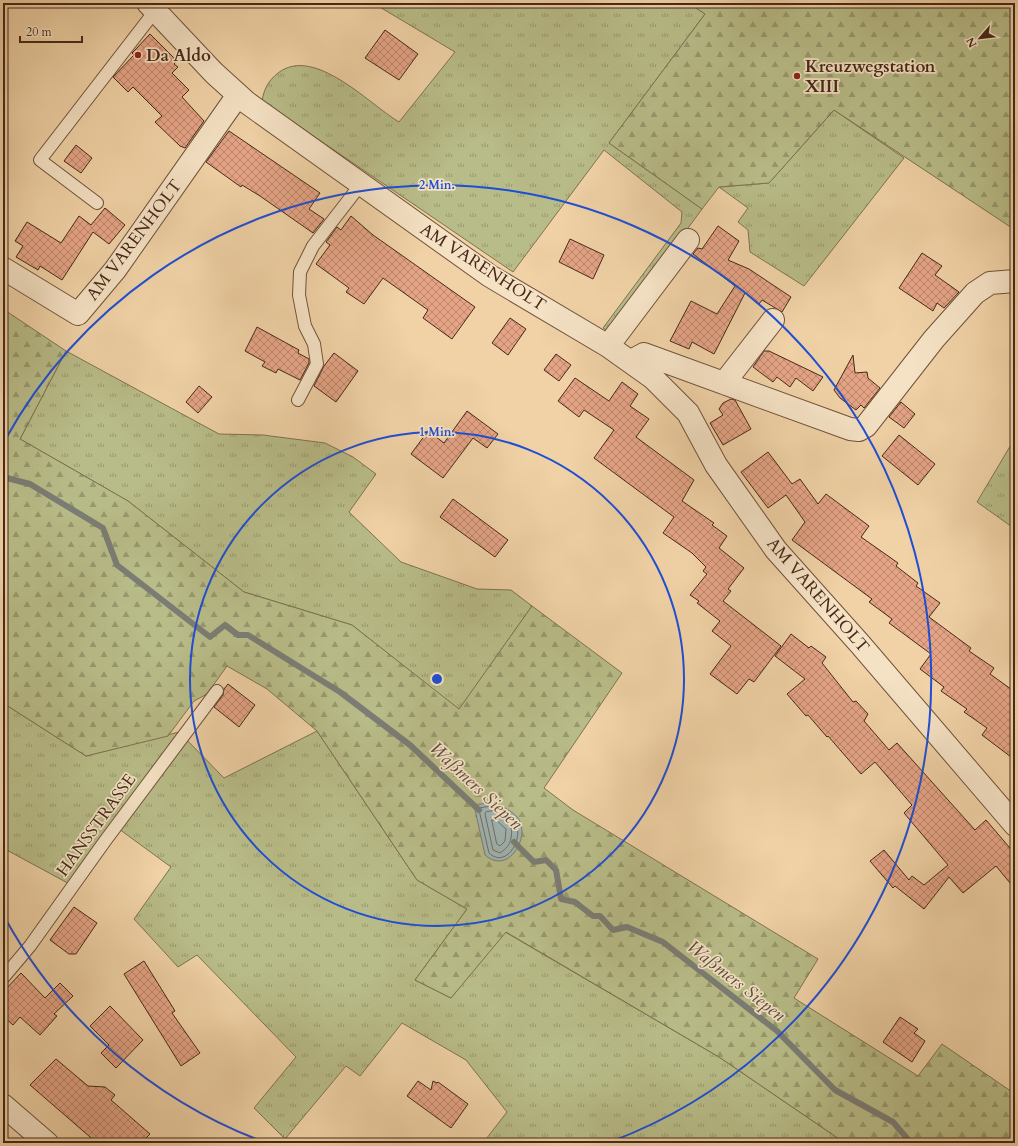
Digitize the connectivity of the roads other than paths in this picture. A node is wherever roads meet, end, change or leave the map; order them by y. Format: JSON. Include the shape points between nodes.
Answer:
{"nodes":[{"id":1,"x":151,"y":7,"type":"edge"},
{"id":2,"x":238,"y":95,"type":"junction"},
{"id":3,"x":361,"y":184,"type":"junction"},
{"id":4,"x":97,"y":203,"type":"dead end"},
{"id":5,"x":688,"y":240,"type":"dead end"},
{"id":6,"x":4,"y":269,"type":"dead end"},
{"id":7,"x":1015,"y":281,"type":"edge"},
{"id":8,"x":773,"y":320,"type":"dead end"},
{"id":9,"x":608,"y":346,"type":"junction"},
{"id":10,"x":631,"y":361,"type":"junction"},
{"id":11,"x":724,"y":383,"type":"junction"},
{"id":12,"x":298,"y":400,"type":"dead end"},
{"id":13,"x":217,"y":691,"type":"dead end"},
{"id":14,"x":1015,"y":825,"type":"edge"},
{"id":15,"x":3,"y":978,"type":"edge"},
{"id":16,"x":3,"y":1105,"type":"edge"},
{"id":17,"x":47,"y":1143,"type":"edge"}],
"edges":[{"from":1,"to":2,"type":"street","name":"AM VARENHOLT"},
{"from":1,"to":4,"type":"lane","via":[[40,160]]},
{"from":2,"to":3,"type":"street","name":"AM VARENHOLT"},
{"from":2,"to":6,"type":"street","name":"AM VARENHOLT","via":[[115,270],[78,314]]},
{"from":3,"to":9,"type":"street","name":"AM VARENHOLT","via":[[490,276]]},
{"from":3,"to":12,"type":"lane","via":[[312,246],[300,272],[299,295],[305,326],[314,344],[317,364]]},
{"from":5,"to":9,"type":"street"},
{"from":7,"to":11,"type":"street","via":[[990,283],[975,294],[934,339],[866,426],[859,430],[850,429]]},
{"from":8,"to":11,"type":"street"},
{"from":9,"to":10,"type":"street","name":"AM VARENHOLT"},
{"from":10,"to":11,"type":"street","via":[[644,354]]},
{"from":10,"to":14,"type":"street","name":"AM VARENHOLT","via":[[653,378],[688,413],[716,465],[776,550]]},
{"from":13,"to":15,"type":"lane","name":"HANSSTRASSE","via":[[104,841],[30,946]]},
{"from":16,"to":17,"type":"street"}]}
